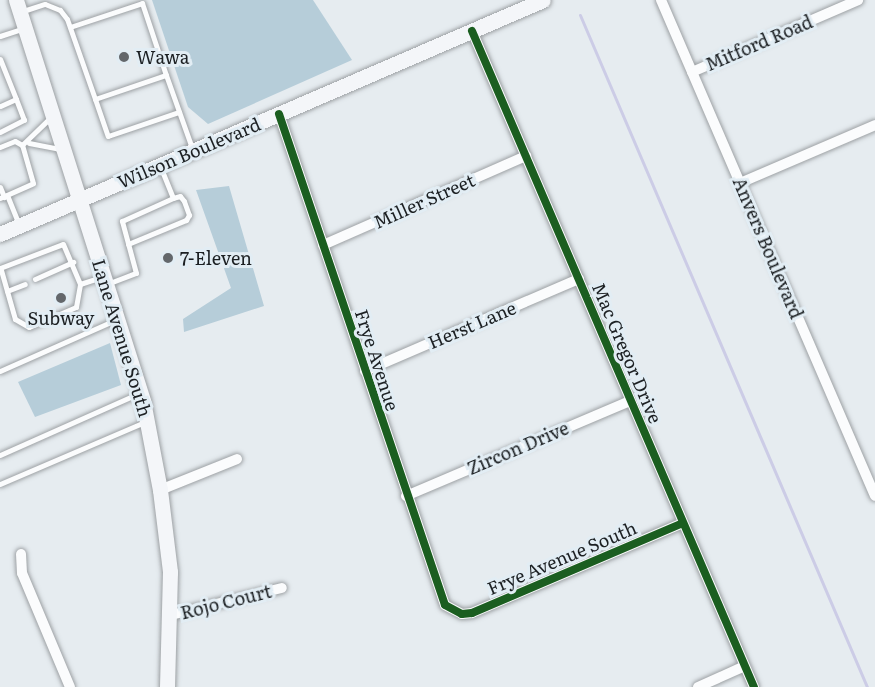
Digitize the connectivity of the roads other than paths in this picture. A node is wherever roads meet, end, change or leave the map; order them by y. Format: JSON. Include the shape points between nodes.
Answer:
{"nodes":[{"id":1,"x":543,"y":0,"type":"edge"},
{"id":2,"x":661,"y":0,"type":"edge"},
{"id":3,"x":858,"y":0,"type":"edge"},
{"id":4,"x":17,"y":6,"type":"edge"},
{"id":5,"x":70,"y":27,"type":"junction"},
{"id":6,"x":22,"y":29,"type":"junction"},
{"id":7,"x":472,"y":31,"type":"junction"},
{"id":8,"x":0,"y":36,"type":"edge"},
{"id":9,"x":0,"y":59,"type":"edge"},
{"id":10,"x":692,"y":72,"type":"junction"},
{"id":11,"x":166,"y":75,"type":"junction"},
{"id":12,"x":16,"y":99,"type":"junction"},
{"id":13,"x":95,"y":99,"type":"junction"},
{"id":14,"x":0,"y":106,"type":"edge"},
{"id":15,"x":179,"y":112,"type":"junction"},
{"id":16,"x":279,"y":114,"type":"junction"},
{"id":17,"x":50,"y":118,"type":"junction"},
{"id":18,"x":874,"y":128,"type":"edge"},
{"id":19,"x":0,"y":132,"type":"edge"},
{"id":20,"x":25,"y":144,"type":"junction"},
{"id":21,"x":0,"y":147,"type":"edge"},
{"id":22,"x":60,"y":149,"type":"junction"},
{"id":23,"x":193,"y":151,"type":"junction"},
{"id":24,"x":526,"y":156,"type":"junction"},
{"id":25,"x":160,"y":165,"type":"junction"},
{"id":26,"x":740,"y":183,"type":"junction"},
{"id":27,"x":0,"y":187,"type":"edge"},
{"id":28,"x":3,"y":197,"type":"edge"},
{"id":29,"x":173,"y":198,"type":"junction"},
{"id":30,"x":78,"y":201,"type":"junction"},
{"id":31,"x":19,"y":226,"type":"junction"},
{"id":32,"x":0,"y":234,"type":"edge"},
{"id":33,"x":128,"y":244,"type":"junction"},
{"id":34,"x":323,"y":245,"type":"junction"},
{"id":35,"x":56,"y":261,"type":"dead end"},
{"id":36,"x":73,"y":262,"type":"junction"},
{"id":37,"x":44,"y":267,"type":"dead end"},
{"id":38,"x":0,"y":268,"type":"edge"},
{"id":39,"x":60,"y":268,"type":"junction"},
{"id":40,"x":34,"y":271,"type":"dead end"},
{"id":41,"x":47,"y":274,"type":"junction"},
{"id":42,"x":17,"y":279,"type":"dead end"},
{"id":43,"x":579,"y":279,"type":"junction"},
{"id":44,"x":104,"y":281,"type":"junction"},
{"id":45,"x":80,"y":284,"type":"junction"},
{"id":46,"x":7,"y":291,"type":"junction"},
{"id":47,"x":117,"y":319,"type":"junction"},
{"id":48,"x":1,"y":369,"type":"edge"},
{"id":49,"x":364,"y":371,"type":"junction"},
{"id":50,"x":140,"y":392,"type":"junction"},
{"id":51,"x":630,"y":400,"type":"junction"},
{"id":52,"x":147,"y":422,"type":"junction"},
{"id":53,"x":0,"y":455,"type":"edge"},
{"id":54,"x":237,"y":459,"type":"dead end"},
{"id":55,"x":0,"y":484,"type":"edge"},
{"id":56,"x":160,"y":490,"type":"junction"},
{"id":57,"x":406,"y":496,"type":"junction"},
{"id":58,"x":875,"y":496,"type":"edge"},
{"id":59,"x":683,"y":523,"type":"junction"},
{"id":60,"x":21,"y":554,"type":"dead end"},
{"id":61,"x":282,"y":588,"type":"dead end"},
{"id":62,"x":453,"y":611,"type":"joint"},
{"id":63,"x":171,"y":615,"type":"junction"},
{"id":64,"x":745,"y":666,"type":"junction"},
{"id":65,"x":70,"y":687,"type":"edge"},
{"id":66,"x":167,"y":687,"type":"edge"},
{"id":67,"x":698,"y":687,"type":"edge"},
{"id":68,"x":754,"y":687,"type":"edge"}],
"edges":[{"from":1,"to":7,"type":"main road","name":"Wilson Boulevard"},
{"from":2,"to":10,"type":"street","name":"Anvers Boulevard"},
{"from":3,"to":10,"type":"street","name":"Mitford Road"},
{"from":4,"to":5,"type":"lane","via":[[52,5],[60,10]]},
{"from":4,"to":6,"type":"main road","name":"Lane Avenue South"},
{"from":5,"to":11,"type":"lane","via":[[142,3]]},
{"from":5,"to":13,"type":"lane"},
{"from":6,"to":8,"type":"lane"},
{"from":6,"to":17,"type":"main road","name":"Lane Avenue South"},
{"from":7,"to":16,"type":"main road","name":"Wilson Boulevard"},
{"from":7,"to":24,"type":"street","name":"Mac Gregor Drive"},
{"from":9,"to":12,"type":"lane"},
{"from":10,"to":26,"type":"street","name":"Anvers Boulevard"},
{"from":11,"to":13,"type":"lane"},
{"from":11,"to":15,"type":"lane"},
{"from":12,"to":14,"type":"lane"},
{"from":12,"to":19,"type":"lane","via":[[24,120]]},
{"from":13,"to":15,"type":"lane","via":[[108,136]]},
{"from":15,"to":23,"type":"lane"},
{"from":16,"to":23,"type":"main road","name":"Wilson Boulevard"},
{"from":16,"to":34,"type":"street","name":"Frye Avenue"},
{"from":17,"to":20,"type":"lane"},
{"from":17,"to":22,"type":"main road","name":"Lane Avenue South"},
{"from":18,"to":26,"type":"street"},
{"from":20,"to":21,"type":"lane","via":[[15,141]]},
{"from":20,"to":22,"type":"lane"},
{"from":20,"to":28,"type":"lane","via":[[33,183]]},
{"from":22,"to":30,"type":"main road","name":"Lane Avenue South"},
{"from":23,"to":25,"type":"main road","name":"Wilson Boulevard"},
{"from":24,"to":34,"type":"street","name":"Miller Street"},
{"from":24,"to":43,"type":"street","name":"Mac Gregor Drive"},
{"from":25,"to":29,"type":"lane"},
{"from":25,"to":30,"type":"main road","name":"Wilson Boulevard"},
{"from":26,"to":58,"type":"street","name":"Anvers Boulevard"},
{"from":27,"to":28,"type":"lane"},
{"from":28,"to":31,"type":"lane"},
{"from":29,"to":33,"type":"lane","via":[[122,221]]},
{"from":29,"to":33,"type":"lane","via":[[180,196],[184,201],[189,215],[186,220]]},
{"from":30,"to":31,"type":"main road","name":"Wilson Boulevard"},
{"from":30,"to":44,"type":"main road","name":"Lane Avenue South"},
{"from":31,"to":32,"type":"main road","name":"Wilson Boulevard"},
{"from":33,"to":44,"type":"lane","via":[[136,273]]},
{"from":34,"to":49,"type":"street","name":"Frye Avenue"},
{"from":35,"to":39,"type":"lane"},
{"from":36,"to":38,"type":"lane","via":[[63,244],[12,267]]},
{"from":36,"to":39,"type":"lane"},
{"from":36,"to":45,"type":"lane"},
{"from":37,"to":41,"type":"lane"},
{"from":38,"to":46,"type":"lane"},
{"from":39,"to":41,"type":"lane"},
{"from":40,"to":41,"type":"lane","via":[[36,278]]},
{"from":42,"to":46,"type":"lane","via":[[23,285]]},
{"from":43,"to":49,"type":"street","name":"Herst Lane"},
{"from":43,"to":51,"type":"street","name":"Mac Gregor Drive"},
{"from":44,"to":45,"type":"lane"},
{"from":44,"to":47,"type":"main road","name":"Lane Avenue South"},
{"from":45,"to":46,"type":"lane","via":[[76,307],[29,327],[15,319]]},
{"from":47,"to":48,"type":"lane"},
{"from":47,"to":50,"type":"main road","name":"Lane Avenue South"},
{"from":49,"to":57,"type":"street","name":"Frye Avenue"},
{"from":50,"to":52,"type":"main road","name":"Lane Avenue South"},
{"from":50,"to":53,"type":"lane"},
{"from":51,"to":57,"type":"street","name":"Zircon Drive"},
{"from":51,"to":59,"type":"street","name":"Mac Gregor Drive"},
{"from":52,"to":55,"type":"lane"},
{"from":52,"to":56,"type":"main road","name":"Lane Avenue South"},
{"from":54,"to":56,"type":"street"},
{"from":56,"to":63,"type":"main road","name":"Lane Avenue South"},
{"from":57,"to":62,"type":"street","name":"Frye Avenue","via":[[439,595]]},
{"from":59,"to":62,"type":"street","name":"Frye Avenue South","via":[[472,613]]},
{"from":59,"to":64,"type":"street","name":"Mac Gregor Drive"},
{"from":60,"to":65,"type":"street","via":[[22,573]]},
{"from":61,"to":63,"type":"street","name":"Rojo Court"},
{"from":63,"to":66,"type":"main road","name":"Lane Avenue South"},
{"from":64,"to":67,"type":"street"},
{"from":64,"to":68,"type":"street","name":"Mac Gregor Drive"}]}
